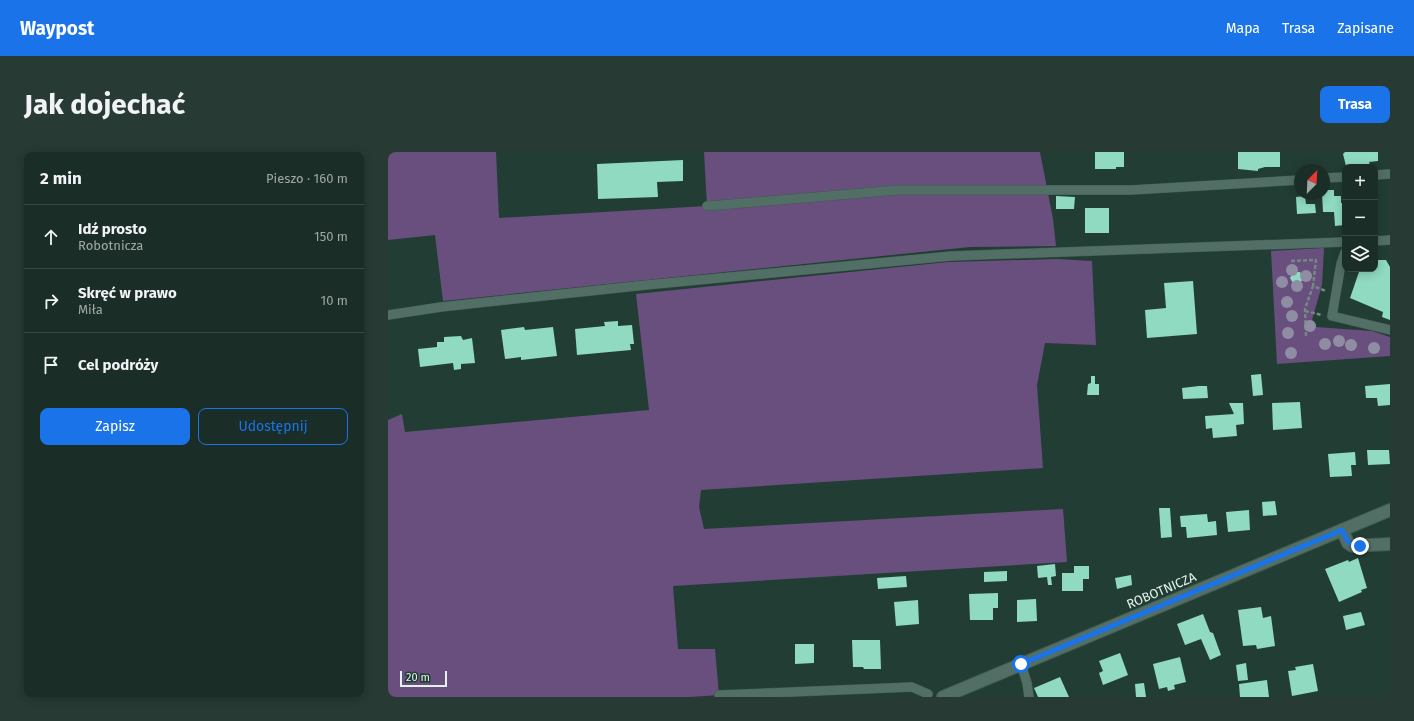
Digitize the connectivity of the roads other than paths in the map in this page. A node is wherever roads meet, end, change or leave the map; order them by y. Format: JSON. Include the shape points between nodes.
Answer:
{"nodes":[{"id":1,"x":1390,"y":174,"type":"edge"},
{"id":2,"x":1378,"y":175,"type":"edge"},
{"id":3,"x":1342,"y":177,"type":"edge"},
{"id":4,"x":1330,"y":178,"type":"edge"},
{"id":5,"x":1294,"y":180,"type":"edge"},
{"id":6,"x":707,"y":206,"type":"dead end"},
{"id":7,"x":1390,"y":240,"type":"edge"},
{"id":8,"x":1378,"y":241,"type":"edge"},
{"id":9,"x":1342,"y":242,"type":"edge"},
{"id":10,"x":1342,"y":259,"type":"edge"},
{"id":11,"x":388,"y":315,"type":"edge"},
{"id":12,"x":1390,"y":330,"type":"edge"},
{"id":13,"x":1390,"y":510,"type":"edge"},
{"id":14,"x":1342,"y":530,"type":"junction"},
{"id":15,"x":1390,"y":544,"type":"edge"},
{"id":16,"x":1021,"y":664,"type":"junction"},
{"id":17,"x":928,"y":694,"type":"dead end"},
{"id":18,"x":718,"y":695,"type":"dead end"},
{"id":19,"x":944,"y":697,"type":"edge"},
{"id":20,"x":1029,"y":697,"type":"edge"}],
"edges":[{"from":1,"to":2,"type":"lane"},
{"from":3,"to":4,"type":"lane"},
{"from":5,"to":6,"type":"lane","via":[[1131,190],[898,190]]},
{"from":7,"to":8,"type":"lane"},
{"from":9,"to":11,"type":"lane","via":[[951,256],[638,286]]},
{"from":10,"to":12,"type":"lane","via":[[1332,316]]},
{"from":13,"to":14,"type":"street","name":"ROBOTNICZA"},
{"from":14,"to":15,"type":"street","via":[[1352,546]]},
{"from":14,"to":16,"type":"street","name":"ROBOTNICZA"},
{"from":16,"to":19,"type":"street","name":"ROBOTNICZA"},
{"from":16,"to":20,"type":"lane"},
{"from":17,"to":18,"type":"lane","via":[[912,687]]}]}
